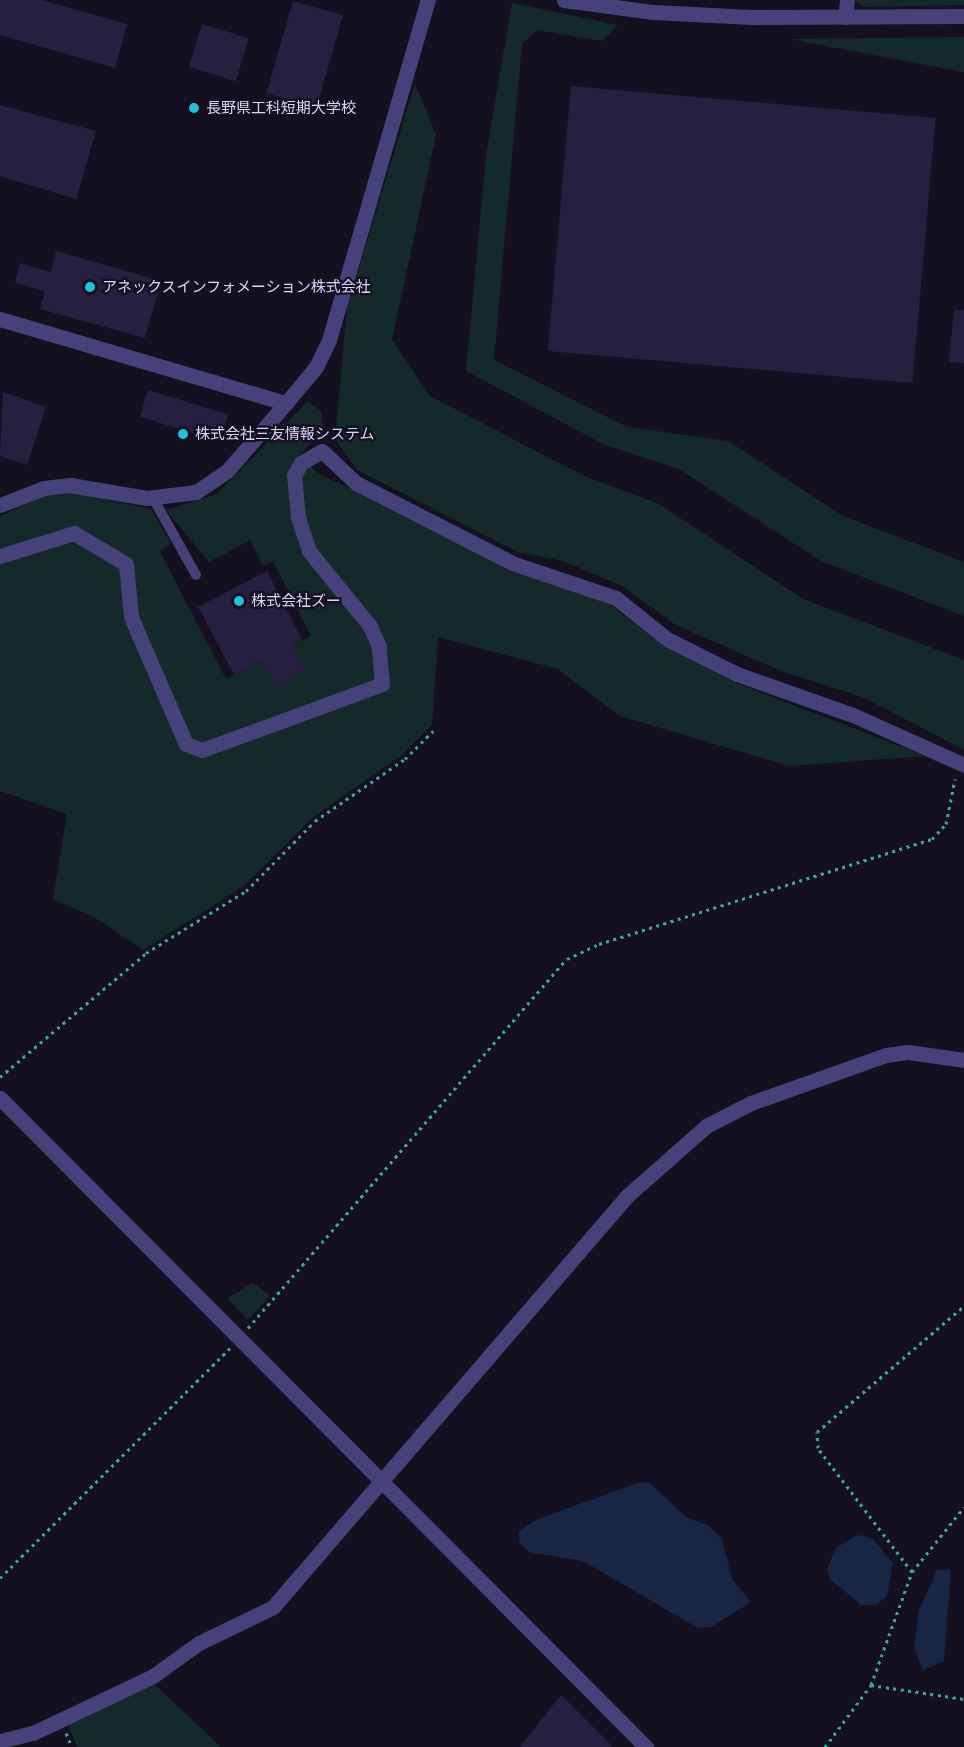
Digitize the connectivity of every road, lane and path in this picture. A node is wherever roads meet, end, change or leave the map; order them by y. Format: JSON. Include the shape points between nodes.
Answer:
{"nodes":[{"id":1,"x":428,"y":0,"type":"edge"},
{"id":2,"x":564,"y":0,"type":"edge"},
{"id":3,"x":847,"y":0,"type":"edge"},
{"id":4,"x":845,"y":16,"type":"junction"},
{"id":5,"x":964,"y":16,"type":"edge"},
{"id":6,"x":0,"y":319,"type":"edge"},
{"id":7,"x":286,"y":403,"type":"junction"},
{"id":8,"x":153,"y":498,"type":"junction"},
{"id":9,"x":0,"y":506,"type":"edge"},
{"id":10,"x":0,"y":556,"type":"edge"},
{"id":11,"x":196,"y":575,"type":"dead end"},
{"id":12,"x":433,"y":731,"type":"dead end"},
{"id":13,"x":961,"y":765,"type":"edge"},
{"id":14,"x":964,"y":1060,"type":"edge"},
{"id":15,"x":0,"y":1077,"type":"edge"},
{"id":16,"x":0,"y":1098,"type":"edge"},
{"id":17,"x":964,"y":1306,"type":"edge"},
{"id":18,"x":239,"y":1340,"type":"junction"},
{"id":19,"x":382,"y":1484,"type":"junction"},
{"id":20,"x":964,"y":1507,"type":"edge"},
{"id":21,"x":912,"y":1572,"type":"junction"},
{"id":22,"x":0,"y":1578,"type":"edge"},
{"id":23,"x":871,"y":1685,"type":"junction"},
{"id":24,"x":964,"y":1699,"type":"edge"},
{"id":25,"x":0,"y":1741,"type":"edge"},
{"id":26,"x":646,"y":1747,"type":"edge"},
{"id":27,"x":825,"y":1747,"type":"edge"}],
"edges":[{"from":1,"to":7,"type":"street","via":[[329,340],[316,368]]},
{"from":2,"to":4,"type":"street","via":[[653,12]]},
{"from":3,"to":4,"type":"street"},
{"from":4,"to":5,"type":"street"},
{"from":6,"to":7,"type":"street"},
{"from":7,"to":8,"type":"street","via":[[211,484]]},
{"from":8,"to":9,"type":"street","via":[[70,485],[44,488]]},
{"from":8,"to":11,"type":"lane"},
{"from":10,"to":13,"type":"street","via":[[74,533],[126,564],[131,617],[186,744],[202,750],[382,684],[379,647],[370,626],[309,551],[298,517],[294,475],[301,463],[322,451],[356,483],[512,563],[616,598],[667,639],[727,669],[853,715]]},
{"from":12,"to":15,"type":"path","via":[[405,759],[315,821],[246,891],[146,953]]},
{"from":13,"to":18,"type":"path","via":[[946,824],[932,839],[599,944],[567,959]]},
{"from":14,"to":19,"type":"street","via":[[908,1052],[886,1055],[751,1103],[706,1126],[627,1196]]},
{"from":16,"to":18,"type":"street"},
{"from":17,"to":21,"type":"path","via":[[817,1432],[818,1448]]},
{"from":18,"to":19,"type":"street"},
{"from":18,"to":22,"type":"path"},
{"from":19,"to":25,"type":"street","via":[[273,1607],[199,1643],[153,1676],[33,1734]]},
{"from":19,"to":26,"type":"street"},
{"from":20,"to":21,"type":"path"},
{"from":21,"to":23,"type":"path"},
{"from":23,"to":24,"type":"path"},
{"from":23,"to":27,"type":"path"}]}
